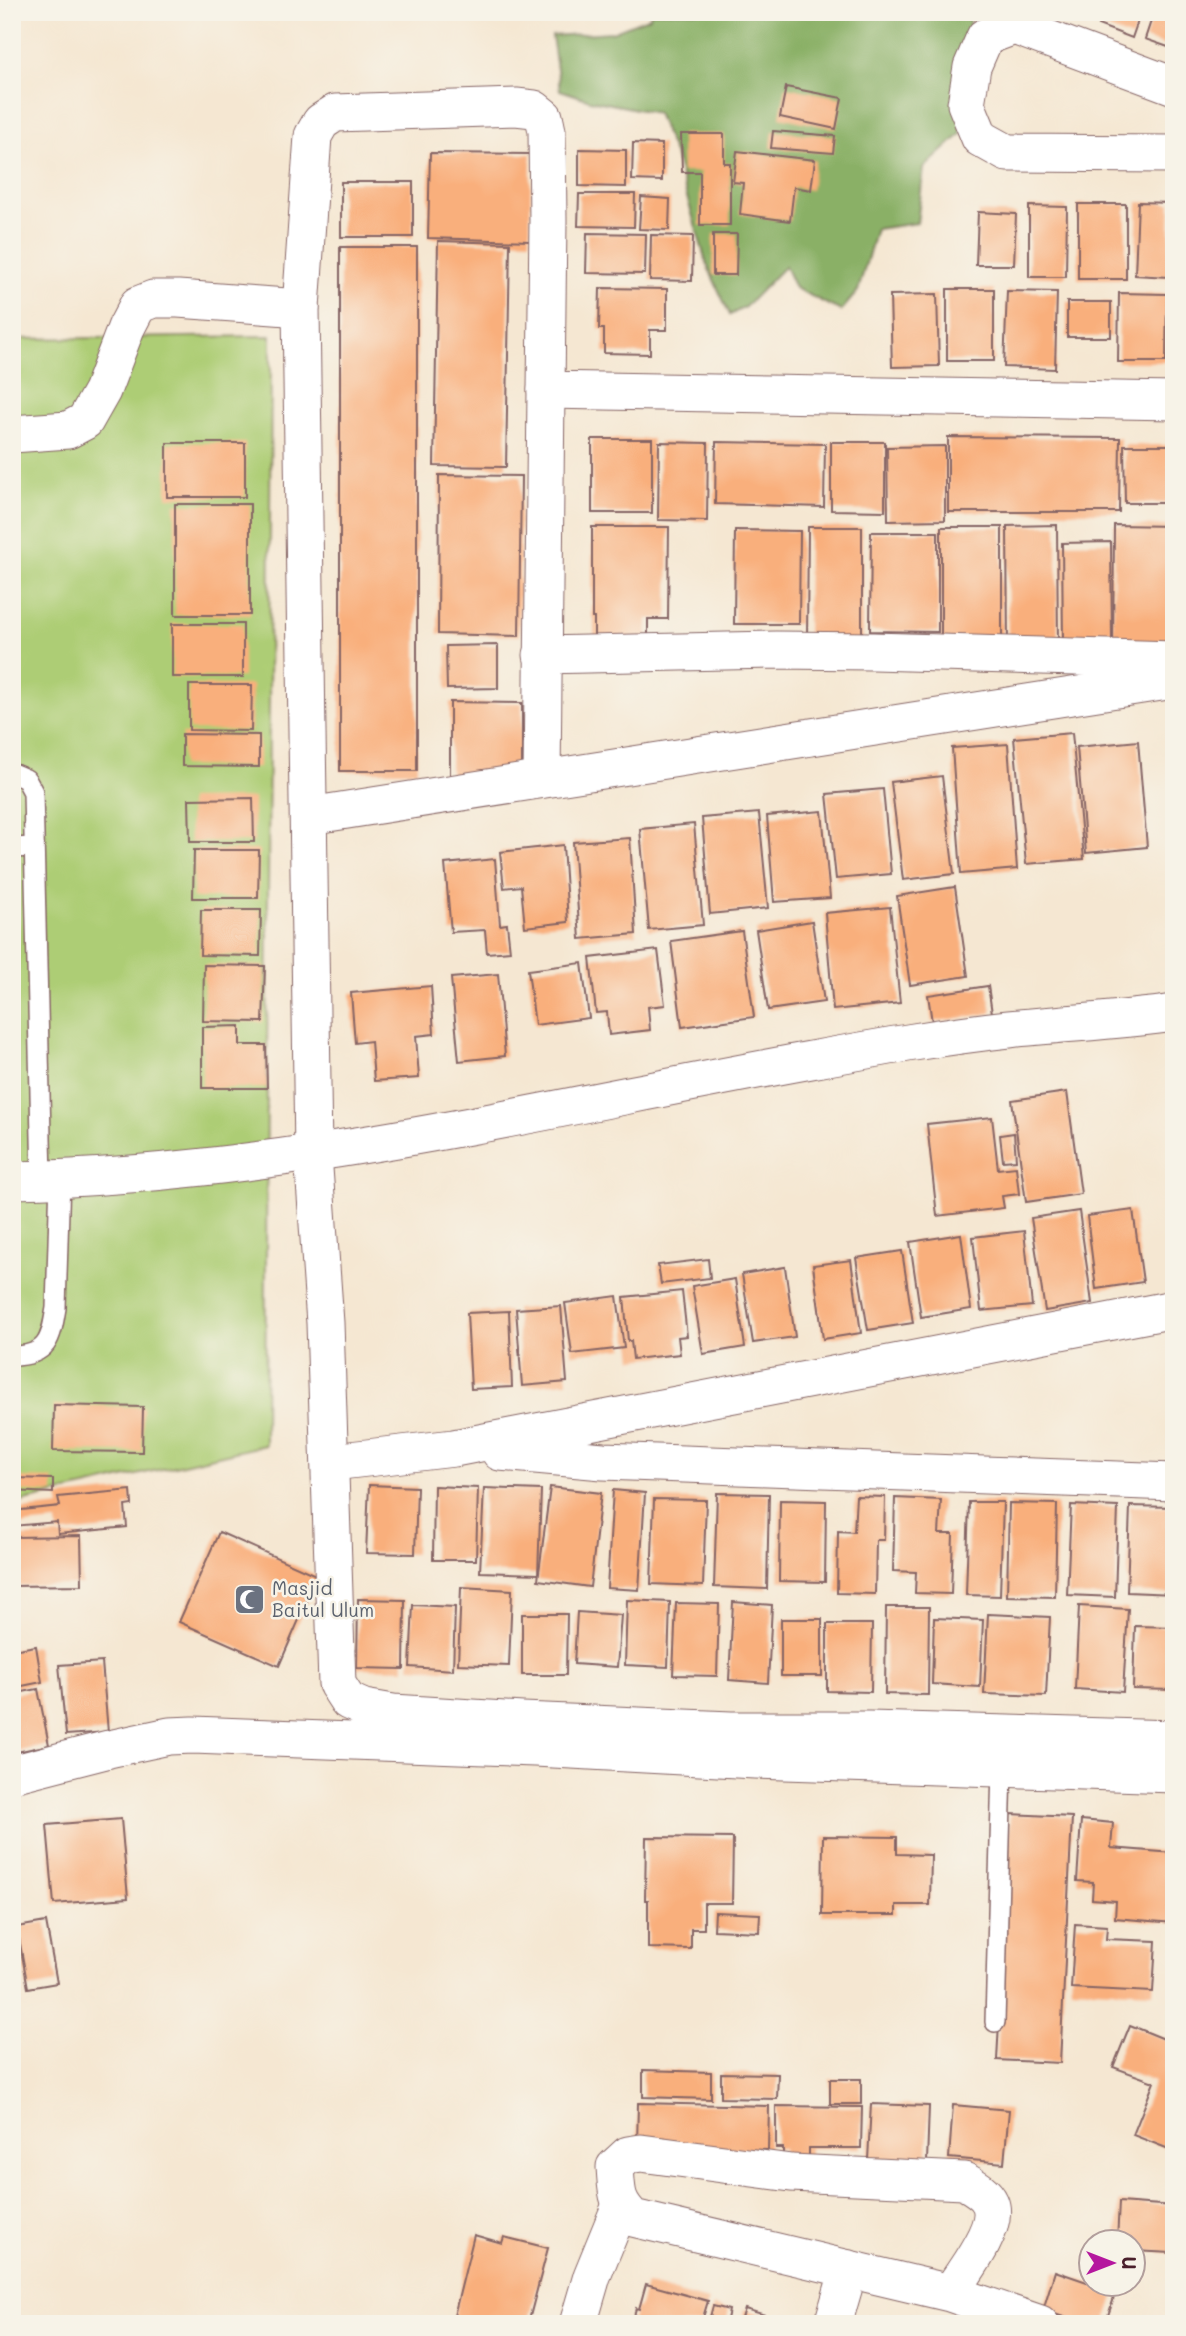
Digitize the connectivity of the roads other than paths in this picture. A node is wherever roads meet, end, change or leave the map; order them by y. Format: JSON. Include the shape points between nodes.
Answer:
{"nodes":[{"id":1,"x":1174,"y":86,"type":"edge"},
{"id":2,"x":1174,"y":154,"type":"edge"},
{"id":3,"x":301,"y":308,"type":"junction"},
{"id":4,"x":546,"y":390,"type":"junction"},
{"id":5,"x":1174,"y":401,"type":"edge"},
{"id":6,"x":12,"y":433,"type":"edge"},
{"id":7,"x":542,"y":656,"type":"junction"},
{"id":8,"x":1174,"y":660,"type":"edge"},
{"id":9,"x":1174,"y":680,"type":"edge"},
{"id":10,"x":12,"y":773,"type":"edge"},
{"id":11,"x":542,"y":779,"type":"junction"},
{"id":12,"x":309,"y":816,"type":"junction"},
{"id":13,"x":34,"y":847,"type":"junction"},
{"id":14,"x":12,"y":848,"type":"edge"},
{"id":15,"x":1174,"y":1013,"type":"edge"},
{"id":16,"x":313,"y":1154,"type":"junction"},
{"id":17,"x":38,"y":1179,"type":"edge"},
{"id":18,"x":1174,"y":1309,"type":"edge"},
{"id":19,"x":12,"y":1356,"type":"edge"},
{"id":20,"x":454,"y":1448,"type":"junction"},
{"id":21,"x":332,"y":1462,"type":"junction"},
{"id":22,"x":1174,"y":1482,"type":"edge"},
{"id":23,"x":1174,"y":1738,"type":"edge"},
{"id":24,"x":1002,"y":1769,"type":"junction"},
{"id":25,"x":12,"y":1774,"type":"edge"},
{"id":26,"x":1174,"y":1774,"type":"edge"},
{"id":27,"x":995,"y":2021,"type":"dead end"},
{"id":28,"x":621,"y":2205,"type":"junction"},
{"id":29,"x":849,"y":2269,"type":"junction"},
{"id":30,"x":950,"y":2293,"type":"junction"},
{"id":31,"x":578,"y":2324,"type":"edge"},
{"id":32,"x":833,"y":2324,"type":"edge"},
{"id":33,"x":1040,"y":2324,"type":"edge"}],
"edges":[{"from":1,"to":2,"type":"street","via":[[1014,26],[985,37],[972,67],[966,104],[980,138],[1007,153]]},
{"from":3,"to":4,"type":"street","via":[[313,136],[321,121],[335,113],[534,109],[544,117],[547,131]]},
{"from":3,"to":6,"type":"street","via":[[178,299],[153,299],[138,305],[85,421],[68,430]]},
{"from":3,"to":12,"type":"street"},
{"from":4,"to":5,"type":"street"},
{"from":4,"to":7,"type":"street"},
{"from":7,"to":8,"type":"street","via":[[804,650]]},
{"from":7,"to":11,"type":"street"},
{"from":9,"to":11,"type":"street"},
{"from":10,"to":13,"type":"lane","via":[[26,779],[33,792]]},
{"from":11,"to":12,"type":"street"},
{"from":12,"to":16,"type":"street"},
{"from":13,"to":14,"type":"lane"},
{"from":13,"to":17,"type":"lane"},
{"from":15,"to":16,"type":"street","via":[[936,1039]]},
{"from":16,"to":17,"type":"street"},
{"from":16,"to":21,"type":"street"},
{"from":17,"to":19,"type":"lane","via":[[56,1308],[49,1342],[39,1351]]},
{"from":18,"to":20,"type":"street"},
{"from":20,"to":21,"type":"street"},
{"from":20,"to":22,"type":"street","via":[[603,1461]]},
{"from":21,"to":23,"type":"street","via":[[337,1684],[348,1701],[364,1708],[717,1730]]},
{"from":24,"to":25,"type":"street","via":[[193,1735],[169,1736]]},
{"from":24,"to":26,"type":"street"},
{"from":24,"to":27,"type":"lane"},
{"from":28,"to":29,"type":"street","via":[[634,2218]]},
{"from":28,"to":30,"type":"street","via":[[615,2167],[628,2155],[641,2152],[791,2173],[964,2181],[990,2203],[991,2221]]},
{"from":28,"to":31,"type":"street"},
{"from":29,"to":30,"type":"street"},
{"from":29,"to":32,"type":"street"},
{"from":30,"to":33,"type":"street"}]}
